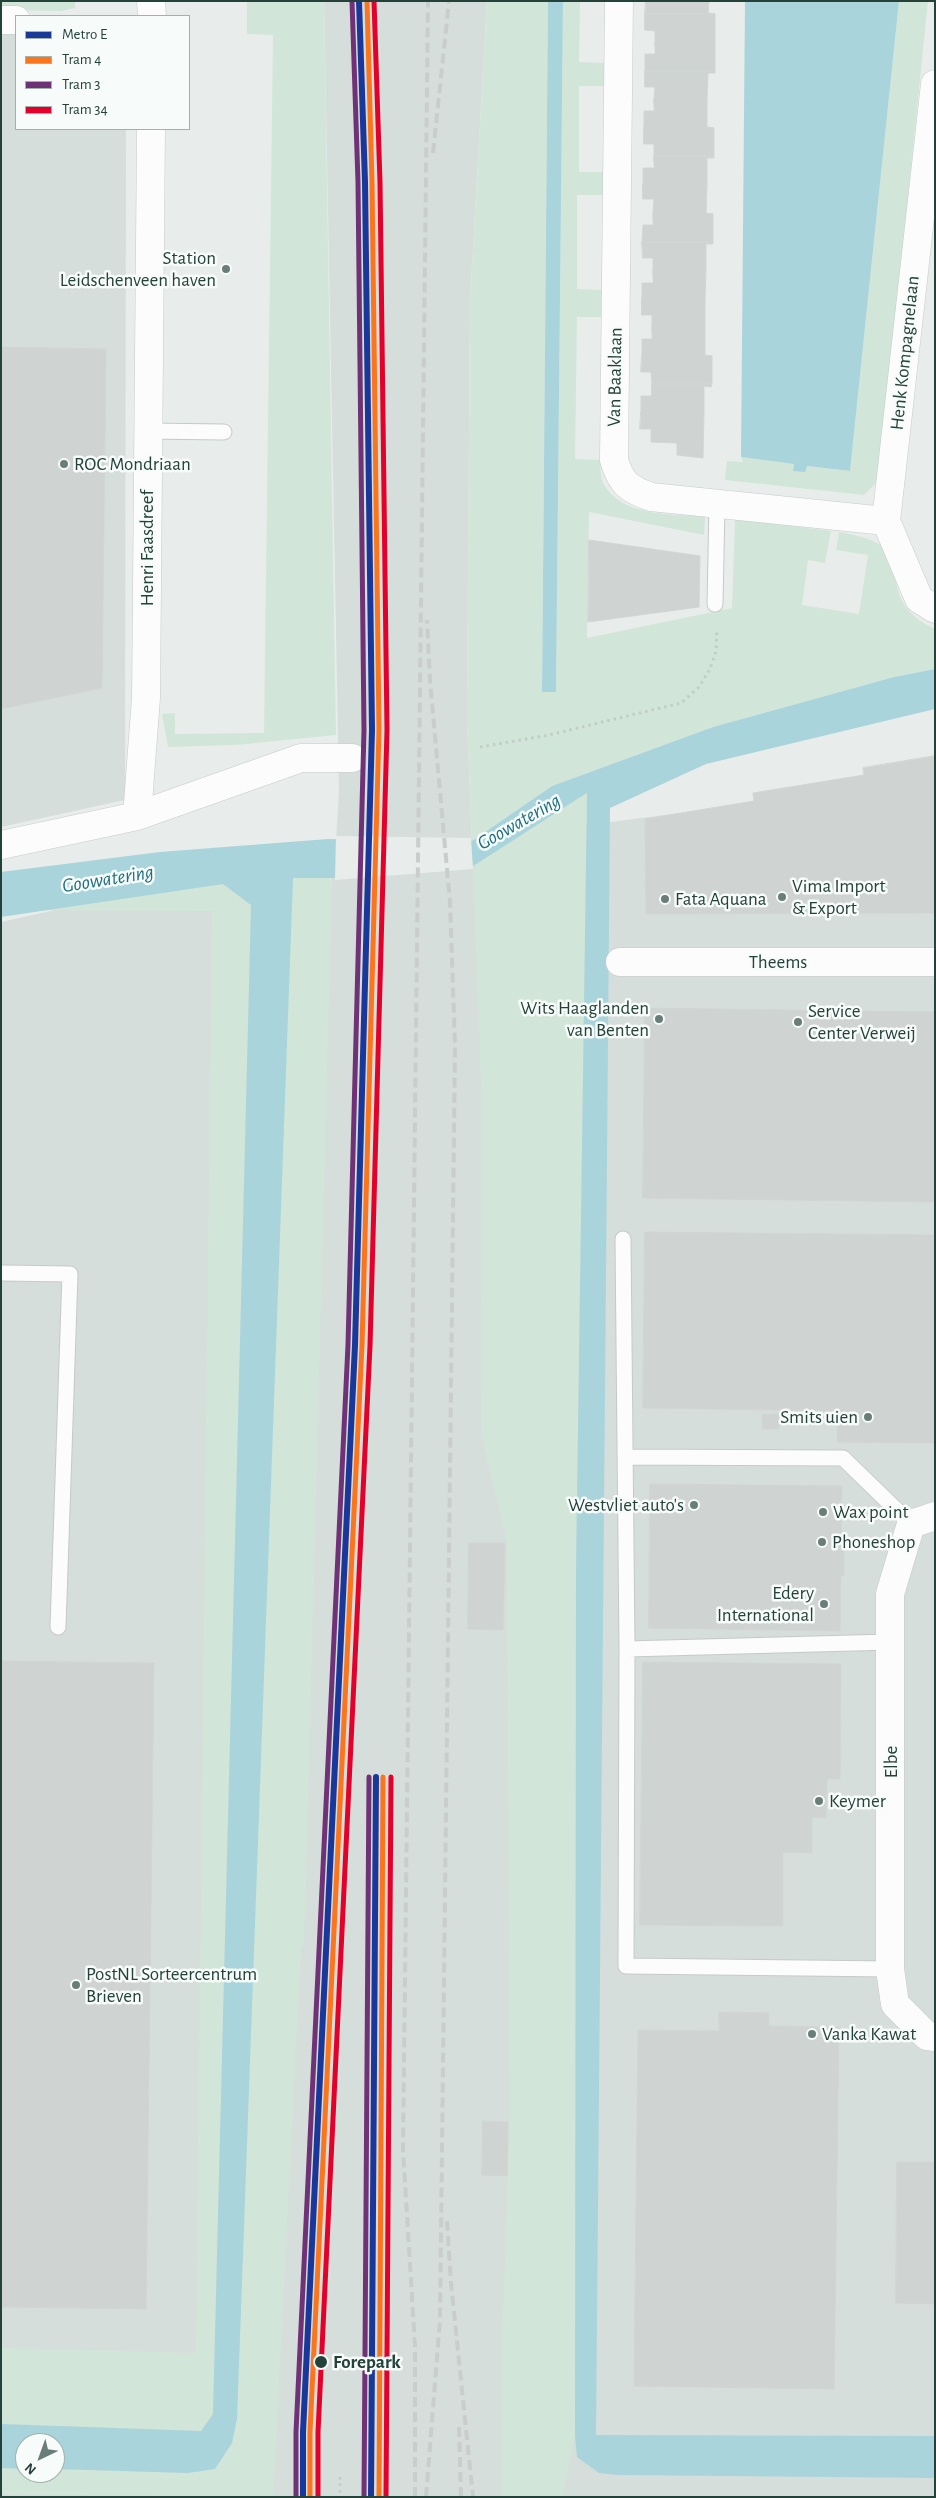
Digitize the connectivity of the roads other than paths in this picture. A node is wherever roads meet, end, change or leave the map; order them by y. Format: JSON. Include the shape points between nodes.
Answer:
{"nodes":[{"id":1,"x":152,"y":1,"type":"edge"},
{"id":2,"x":619,"y":1,"type":"edge"},
{"id":3,"x":152,"y":15,"type":"edge"},
{"id":4,"x":1,"y":20,"type":"edge"},
{"id":5,"x":15,"y":20,"type":"edge"},
{"id":6,"x":935,"y":84,"type":"edge"},
{"id":7,"x":150,"y":130,"type":"edge"},
{"id":8,"x":924,"y":268,"type":"edge"},
{"id":9,"x":147,"y":431,"type":"junction"},
{"id":10,"x":224,"y":432,"type":"dead end"},
{"id":11,"x":717,"y":504,"type":"junction"},
{"id":12,"x":886,"y":521,"type":"junction"},
{"id":13,"x":716,"y":604,"type":"road end"},
{"id":14,"x":934,"y":609,"type":"edge"},
{"id":15,"x":352,"y":758,"type":"dead end"},
{"id":16,"x":137,"y":816,"type":"junction"},
{"id":17,"x":1,"y":845,"type":"edge"},
{"id":18,"x":620,"y":962,"type":"dead end"},
{"id":19,"x":935,"y":962,"type":"edge"},
{"id":20,"x":623,"y":1240,"type":"dead end"},
{"id":21,"x":1,"y":1273,"type":"edge"},
{"id":22,"x":625,"y":1457,"type":"junction"},
{"id":23,"x":923,"y":1520,"type":"edge"},
{"id":24,"x":58,"y":1627,"type":"dead end"},
{"id":25,"x":891,"y":1642,"type":"junction"},
{"id":26,"x":627,"y":1649,"type":"junction"},
{"id":27,"x":890,"y":1969,"type":"junction"},
{"id":28,"x":935,"y":2037,"type":"edge"}],
"edges":[{"from":1,"to":3,"type":"street"},
{"from":2,"to":11,"type":"street","name":"Van Baaklaan","via":[[614,460],[619,477],[633,491],[651,497]]},
{"from":4,"to":5,"type":"street"},
{"from":6,"to":8,"type":"street","name":"Henk Kompagnelaan"},
{"from":7,"to":9,"type":"street","name":"Henri Faasdreef"},
{"from":8,"to":12,"type":"street","name":"Henk Kompagnelaan"},
{"from":9,"to":10,"type":"lane"},
{"from":9,"to":16,"type":"street","name":"Henri Faasdreef","via":[[146,698]]},
{"from":11,"to":12,"type":"street","name":"Van Baaklaan"},
{"from":11,"to":13,"type":"lane"},
{"from":12,"to":14,"type":"street","name":"Henk Kompagnelaan","via":[[919,599]]},
{"from":15,"to":16,"type":"street","via":[[301,758]]},
{"from":16,"to":17,"type":"street"},
{"from":18,"to":19,"type":"street","name":"Theems"},
{"from":20,"to":22,"type":"lane"},
{"from":21,"to":24,"type":"lane","via":[[70,1274]]},
{"from":22,"to":23,"type":"lane","via":[[843,1458]]},
{"from":22,"to":26,"type":"lane"},
{"from":23,"to":25,"type":"street","name":"Elbe","via":[[890,1594]]},
{"from":25,"to":26,"type":"lane"},
{"from":25,"to":27,"type":"street","name":"Elbe"},
{"from":26,"to":27,"type":"lane","via":[[626,1966]]},
{"from":27,"to":28,"type":"street","name":"Elbe","via":[[895,2004],[927,2036]]}]}
